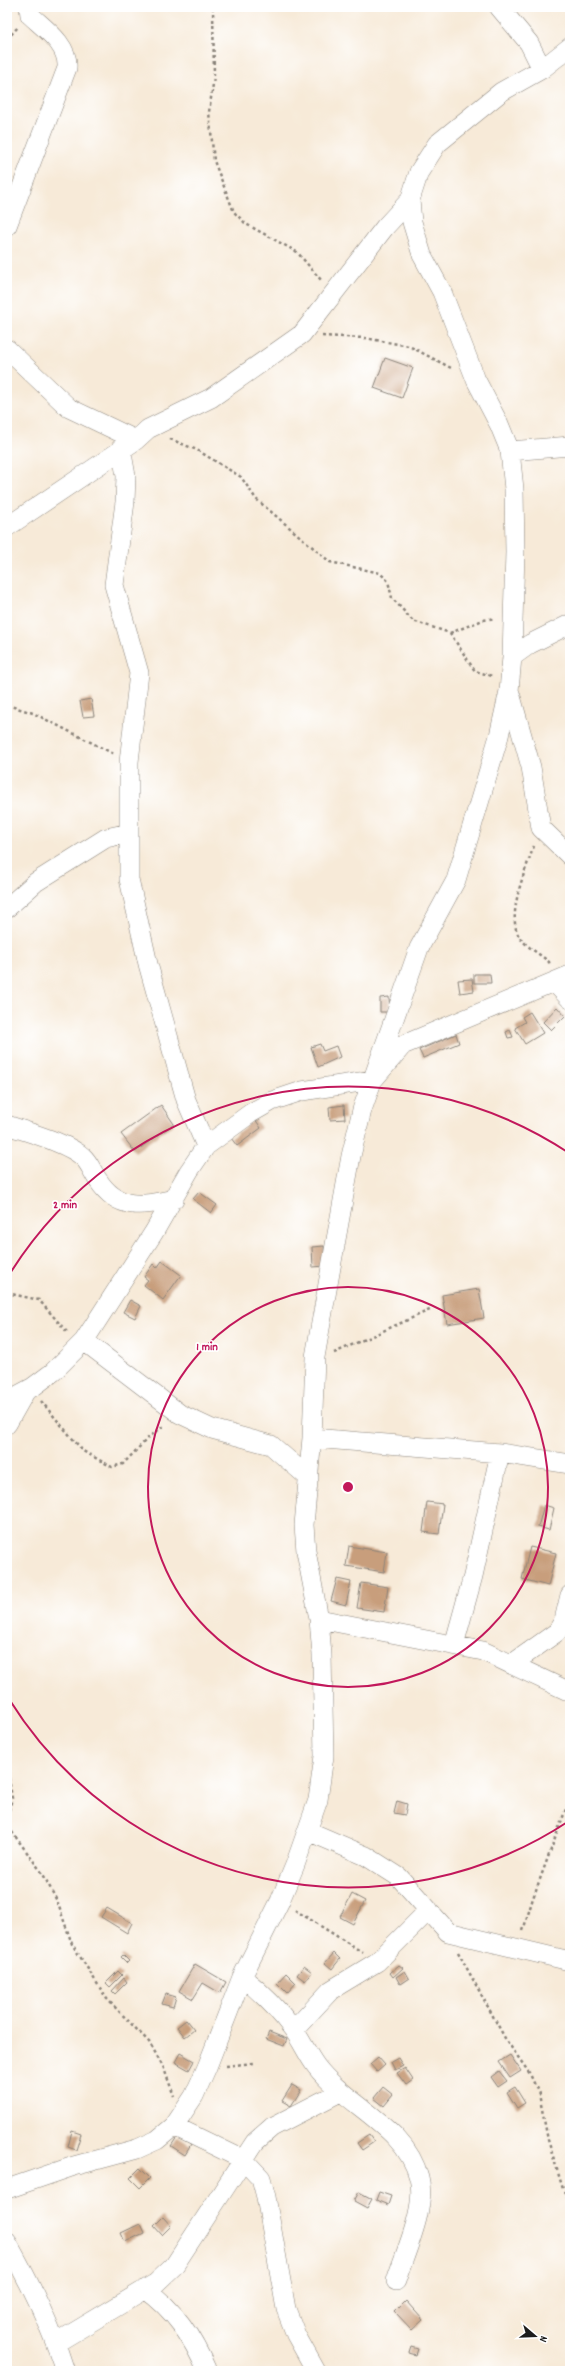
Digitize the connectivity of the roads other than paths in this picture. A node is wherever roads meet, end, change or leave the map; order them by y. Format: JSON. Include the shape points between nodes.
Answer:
{"nodes":[{"id":1,"x":29,"y":7,"type":"edge"},
{"id":2,"x":499,"y":7,"type":"edge"},
{"id":3,"x":570,"y":47,"type":"edge"},
{"id":4,"x":542,"y":69,"type":"junction"},
{"id":5,"x":410,"y":200,"type":"junction"},
{"id":6,"x":7,"y":226,"type":"edge"},
{"id":7,"x":7,"y":349,"type":"edge"},
{"id":8,"x":135,"y":439,"type":"junction"},
{"id":9,"x":570,"y":446,"type":"edge"},
{"id":10,"x":510,"y":451,"type":"junction"},
{"id":11,"x":7,"y":527,"type":"edge"},
{"id":12,"x":570,"y":624,"type":"edge"},
{"id":13,"x":512,"y":657,"type":"junction"},
{"id":14,"x":510,"y":685,"type":"junction"},
{"id":15,"x":129,"y":833,"type":"junction"},
{"id":16,"x":570,"y":856,"type":"edge"},
{"id":17,"x":7,"y":908,"type":"edge"},
{"id":18,"x":562,"y":979,"type":"edge"},
{"id":19,"x":570,"y":998,"type":"edge"},
{"id":20,"x":373,"y":1080,"type":"junction"},
{"id":21,"x":7,"y":1125,"type":"edge"},
{"id":22,"x":206,"y":1146,"type":"junction"},
{"id":23,"x":174,"y":1199,"type":"junction"},
{"id":24,"x":84,"y":1341,"type":"junction"},
{"id":25,"x":29,"y":1389,"type":"junction"},
{"id":26,"x":7,"y":1401,"type":"edge"},
{"id":27,"x":7,"y":1424,"type":"edge"},
{"id":28,"x":312,"y":1438,"type":"junction"},
{"id":29,"x":500,"y":1453,"type":"junction"},
{"id":30,"x":570,"y":1464,"type":"edge"},
{"id":31,"x":309,"y":1478,"type":"junction"},
{"id":32,"x":570,"y":1595,"type":"edge"},
{"id":33,"x":319,"y":1619,"type":"junction"},
{"id":34,"x":454,"y":1645,"type":"junction"},
{"id":35,"x":512,"y":1664,"type":"junction"},
{"id":36,"x":570,"y":1692,"type":"edge"},
{"id":37,"x":308,"y":1831,"type":"junction"},
{"id":38,"x":429,"y":1910,"type":"junction"},
{"id":39,"x":570,"y":1961,"type":"edge"},
{"id":40,"x":242,"y":1977,"type":"junction"},
{"id":41,"x":294,"y":2030,"type":"junction"},
{"id":42,"x":340,"y":2092,"type":"junction"},
{"id":43,"x":179,"y":2119,"type":"junction"},
{"id":44,"x":244,"y":2160,"type":"junction"},
{"id":45,"x":7,"y":2189,"type":"edge"},
{"id":46,"x":7,"y":2242,"type":"edge"},
{"id":47,"x":396,"y":2281,"type":"dead end"},
{"id":48,"x":145,"y":2289,"type":"junction"},
{"id":49,"x":56,"y":2343,"type":"junction"},
{"id":50,"x":65,"y":2371,"type":"edge"},
{"id":51,"x":207,"y":2371,"type":"edge"},
{"id":52,"x":316,"y":2371,"type":"edge"}],
"edges":[{"from":1,"to":6,"type":"street","via":[[30,15],[55,38],[68,58],[67,68]]},
{"from":2,"to":4,"type":"street","via":[[529,43]]},
{"from":3,"to":4,"type":"street"},
{"from":4,"to":5,"type":"street","via":[[501,92],[436,144],[419,172]]},
{"from":5,"to":8,"type":"street","via":[[385,227],[302,334],[211,398]]},
{"from":5,"to":10,"type":"street","via":[[412,222],[422,255],[442,292],[476,380],[500,424]]},
{"from":7,"to":8,"type":"street","via":[[68,408]]},
{"from":8,"to":11,"type":"street"},
{"from":8,"to":15,"type":"street","via":[[126,476],[114,585],[139,673],[129,762]]},
{"from":9,"to":10,"type":"street"},
{"from":10,"to":13,"type":"street","via":[[514,489]]},
{"from":12,"to":13,"type":"street","via":[[530,644]]},
{"from":13,"to":14,"type":"street"},
{"from":14,"to":16,"type":"street","via":[[531,767],[541,828]]},
{"from":14,"to":20,"type":"street","via":[[499,736],[456,880],[419,948]]},
{"from":15,"to":17,"type":"street","via":[[106,838],[36,882]]},
{"from":15,"to":22,"type":"street","via":[[129,879],[148,964],[186,1100]]},
{"from":18,"to":19,"type":"street"},
{"from":18,"to":20,"type":"street","via":[[403,1045]]},
{"from":20,"to":22,"type":"street","via":[[302,1091],[272,1101]]},
{"from":20,"to":28,"type":"street","via":[[362,1110],[351,1156],[316,1357]]},
{"from":21,"to":23,"type":"street","via":[[72,1149],[84,1157],[99,1182],[116,1200],[133,1205]]},
{"from":22,"to":23,"type":"street"},
{"from":23,"to":24,"type":"street"},
{"from":24,"to":25,"type":"street","via":[[53,1372]]},
{"from":24,"to":31,"type":"street","via":[[180,1414],[212,1430],[271,1445]]},
{"from":25,"to":26,"type":"street"},
{"from":25,"to":27,"type":"street"},
{"from":28,"to":29,"type":"street"},
{"from":28,"to":31,"type":"street"},
{"from":29,"to":30,"type":"street"},
{"from":29,"to":34,"type":"street","via":[[473,1576]]},
{"from":31,"to":33,"type":"street","via":[[304,1525],[306,1551]]},
{"from":32,"to":35,"type":"street","via":[[564,1620],[557,1632]]},
{"from":33,"to":34,"type":"street"},
{"from":33,"to":37,"type":"street","via":[[324,1756],[318,1800]]},
{"from":34,"to":35,"type":"street","via":[[483,1652]]},
{"from":35,"to":36,"type":"street"},
{"from":37,"to":38,"type":"street","via":[[366,1856],[399,1877]]},
{"from":37,"to":40,"type":"street","via":[[280,1901]]},
{"from":38,"to":39,"type":"street","via":[[448,1932]]},
{"from":38,"to":41,"type":"street","via":[[377,1962],[331,1990]]},
{"from":40,"to":41,"type":"street","via":[[260,1992]]},
{"from":40,"to":43,"type":"street","via":[[207,2067]]},
{"from":41,"to":42,"type":"street","via":[[316,2066]]},
{"from":42,"to":44,"type":"street","via":[[272,2127],[255,2142]]},
{"from":42,"to":47,"type":"street","via":[[395,2136],[412,2160],[420,2179],[420,2207]]},
{"from":43,"to":44,"type":"street"},
{"from":43,"to":45,"type":"street","via":[[157,2140]]},
{"from":44,"to":48,"type":"street","via":[[174,2266],[156,2283]]},
{"from":44,"to":52,"type":"street","via":[[261,2178],[286,2309],[296,2336]]},
{"from":46,"to":49,"type":"street","via":[[24,2272]]},
{"from":48,"to":49,"type":"street"},
{"from":48,"to":51,"type":"street","via":[[166,2306],[186,2329]]},
{"from":49,"to":50,"type":"street"}]}
